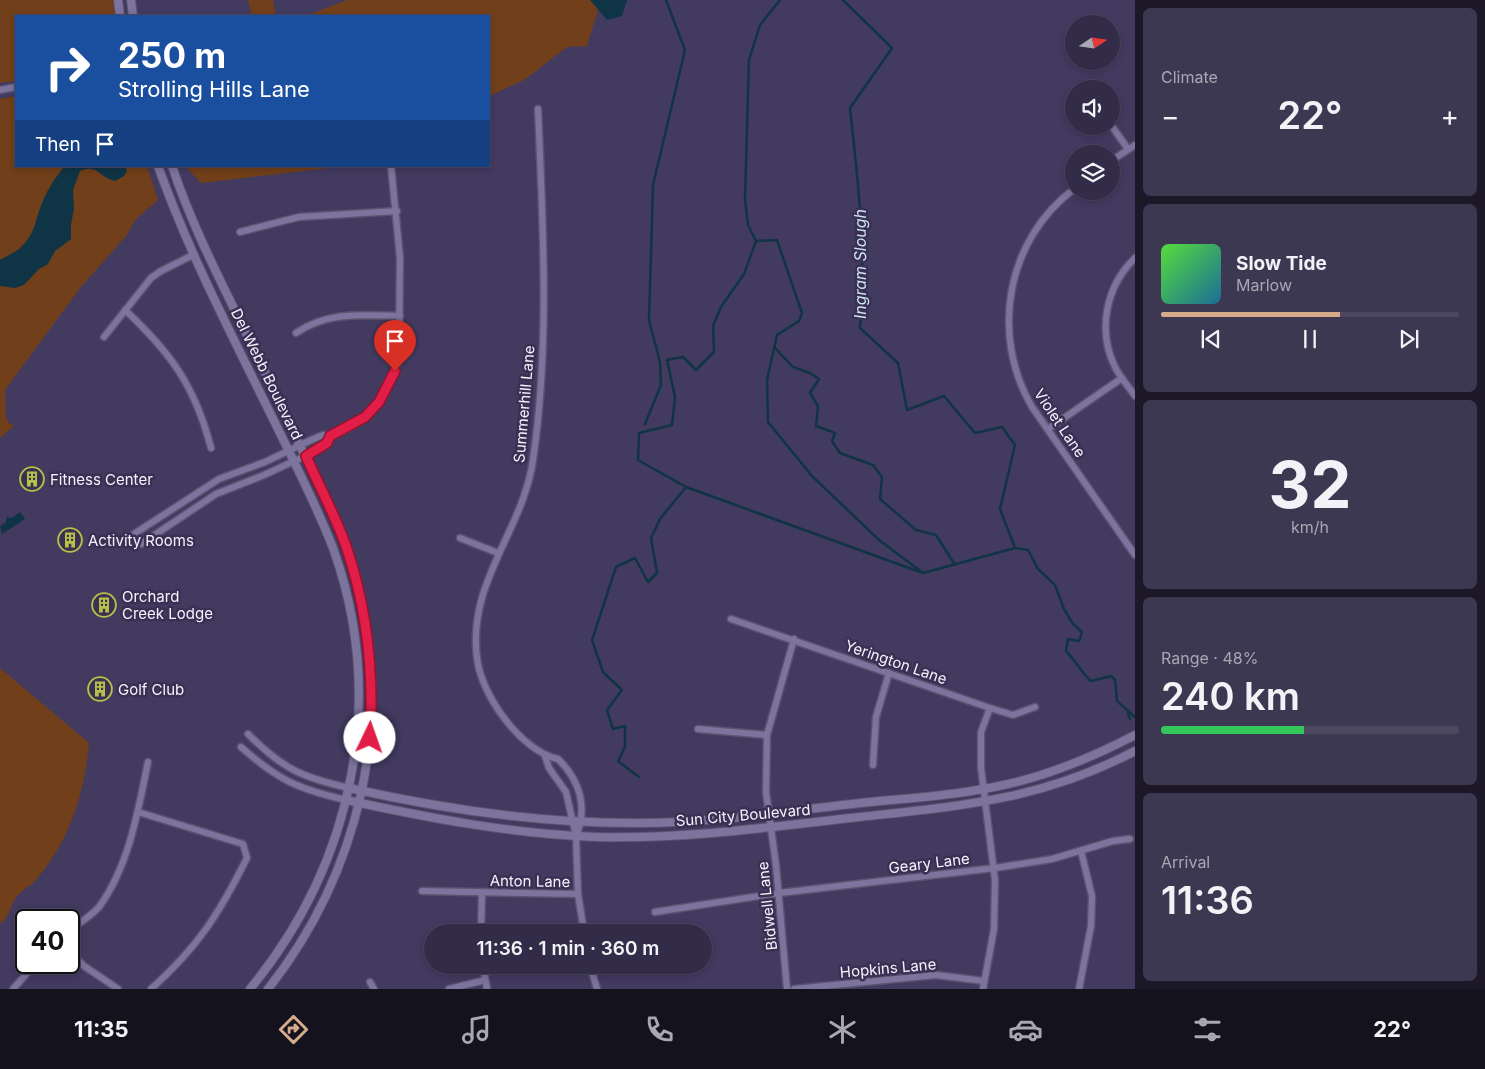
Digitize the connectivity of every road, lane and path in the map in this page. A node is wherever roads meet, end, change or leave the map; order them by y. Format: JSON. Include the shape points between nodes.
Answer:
{"nodes":[{"id":1,"x":118,"y":0,"type":"edge"},
{"id":2,"x":131,"y":0,"type":"edge"},
{"id":3,"x":120,"y":15,"type":"edge"},
{"id":4,"x":133,"y":15,"type":"edge"},
{"id":5,"x":15,"y":87,"type":"edge"},
{"id":6,"x":0,"y":90,"type":"edge"},
{"id":7,"x":538,"y":109,"type":"dead end"},
{"id":8,"x":1118,"y":135,"type":"edge"},
{"id":9,"x":1135,"y":145,"type":"edge"},
{"id":10,"x":1128,"y":149,"type":"junction"},
{"id":11,"x":1120,"y":155,"type":"edge"},
{"id":12,"x":158,"y":167,"type":"edge"},
{"id":13,"x":172,"y":167,"type":"edge"},
{"id":14,"x":391,"y":167,"type":"edge"},
{"id":15,"x":1065,"y":197,"type":"edge"},
{"id":16,"x":397,"y":211,"type":"junction"},
{"id":17,"x":240,"y":232,"type":"dead end"},
{"id":18,"x":193,"y":255,"type":"junction"},
{"id":19,"x":1135,"y":258,"type":"edge"},
{"id":20,"x":125,"y":310,"type":"junction"},
{"id":21,"x":400,"y":316,"type":"junction"},
{"id":22,"x":296,"y":333,"type":"dead end"},
{"id":23,"x":104,"y":337,"type":"dead end"},
{"id":24,"x":1122,"y":378,"type":"junction"},
{"id":25,"x":1135,"y":396,"type":"edge"},
{"id":26,"x":1048,"y":429,"type":"junction"},
{"id":27,"x":330,"y":436,"type":"junction"},
{"id":28,"x":300,"y":444,"type":"junction"},
{"id":29,"x":211,"y":448,"type":"dead end"},
{"id":30,"x":288,"y":450,"type":"junction"},
{"id":31,"x":306,"y":456,"type":"junction"},
{"id":32,"x":294,"y":461,"type":"junction"},
{"id":33,"x":134,"y":534,"type":"dead end"},
{"id":34,"x":460,"y":538,"type":"dead end"},
{"id":35,"x":141,"y":544,"type":"dead end"},
{"id":36,"x":498,"y":553,"type":"junction"},
{"id":37,"x":1135,"y":555,"type":"edge"},
{"id":38,"x":731,"y":620,"type":"dead end"},
{"id":39,"x":794,"y":639,"type":"junction"},
{"id":40,"x":889,"y":673,"type":"junction"},
{"id":41,"x":1035,"y":707,"type":"dead end"},
{"id":42,"x":990,"y":708,"type":"junction"},
{"id":43,"x":698,"y":729,"type":"dead end"},
{"id":44,"x":248,"y":734,"type":"dead end"},
{"id":45,"x":767,"y":735,"type":"junction"},
{"id":46,"x":1135,"y":735,"type":"edge"},
{"id":47,"x":242,"y":748,"type":"dead end"},
{"id":48,"x":1135,"y":751,"type":"edge"},
{"id":49,"x":545,"y":756,"type":"junction"},
{"id":50,"x":148,"y":762,"type":"dead end"},
{"id":51,"x":873,"y":765,"type":"dead end"},
{"id":52,"x":349,"y":788,"type":"junction"},
{"id":53,"x":362,"y":791,"type":"junction"},
{"id":54,"x":984,"y":795,"type":"junction"},
{"id":55,"x":346,"y":800,"type":"junction"},
{"id":56,"x":359,"y":803,"type":"junction"},
{"id":57,"x":138,"y":812,"type":"junction"},
{"id":58,"x":769,"y":820,"type":"junction"},
{"id":59,"x":572,"y":821,"type":"junction"},
{"id":60,"x":582,"y":822,"type":"junction"},
{"id":61,"x":576,"y":836,"type":"junction"},
{"id":62,"x":1130,"y":839,"type":"dead end"},
{"id":63,"x":1081,"y":851,"type":"junction"},
{"id":64,"x":995,"y":868,"type":"junction"},
{"id":65,"x":422,"y":891,"type":"dead end"},
{"id":66,"x":482,"y":894,"type":"junction"},
{"id":67,"x":578,"y":894,"type":"junction"},
{"id":68,"x":779,"y":894,"type":"junction"},
{"id":69,"x":655,"y":912,"type":"dead end"},
{"id":70,"x":80,"y":922,"type":"edge"},
{"id":71,"x":481,"y":924,"type":"edge"},
{"id":72,"x":583,"y":924,"type":"edge"},
{"id":73,"x":80,"y":962,"type":"edge"},
{"id":74,"x":26,"y":974,"type":"edge"},
{"id":75,"x":484,"y":974,"type":"edge"},
{"id":76,"x":593,"y":974,"type":"edge"},
{"id":77,"x":485,"y":980,"type":"junction"},
{"id":78,"x":984,"y":981,"type":"junction"},
{"id":79,"x":370,"y":982,"type":"dead end"},
{"id":80,"x":13,"y":989,"type":"edge"},
{"id":81,"x":118,"y":989,"type":"edge"},
{"id":82,"x":151,"y":989,"type":"edge"},
{"id":83,"x":250,"y":989,"type":"edge"},
{"id":84,"x":268,"y":989,"type":"edge"},
{"id":85,"x":374,"y":989,"type":"edge"},
{"id":86,"x":450,"y":989,"type":"edge"},
{"id":87,"x":487,"y":989,"type":"edge"},
{"id":88,"x":597,"y":989,"type":"edge"},
{"id":89,"x":787,"y":989,"type":"edge"},
{"id":90,"x":794,"y":989,"type":"edge"},
{"id":91,"x":983,"y":989,"type":"edge"},
{"id":92,"x":1079,"y":989,"type":"edge"}],
"edges":[{"from":1,"to":3,"type":"street"},
{"from":2,"to":4,"type":"street"},
{"from":5,"to":6,"type":"street"},
{"from":7,"to":36,"type":"street","name":"Summerhill Lane","via":[[545,278],[537,428],[533,463],[525,492]]},
{"from":8,"to":10,"type":"street"},
{"from":9,"to":10,"type":"street"},
{"from":10,"to":11,"type":"street"},
{"from":12,"to":18,"type":"street","name":"Del Webb Boulevard"},
{"from":13,"to":28,"type":"street","name":"Del Webb Boulevard","via":[[205,248]]},
{"from":14,"to":16,"type":"street"},
{"from":15,"to":26,"type":"street","name":"Violet Lane","via":[[1037,228],[1022,256],[1008,306],[1011,355],[1024,393]]},
{"from":16,"to":17,"type":"street","via":[[299,217]]},
{"from":16,"to":21,"type":"street"},
{"from":18,"to":20,"type":"street","via":[[152,278]]},
{"from":18,"to":30,"type":"street","name":"Del Webb Boulevard"},
{"from":19,"to":24,"type":"street","via":[[1118,280],[1108,303],[1106,319],[1109,348],[1114,366]]},
{"from":20,"to":23,"type":"street"},
{"from":20,"to":29,"type":"street","via":[[153,336],[180,373],[197,403]]},
{"from":21,"to":22,"type":"street","via":[[347,314],[327,317]]},
{"from":21,"to":27,"type":"street","via":[[399,351],[388,387],[365,417]]},
{"from":24,"to":25,"type":"street"},
{"from":24,"to":26,"type":"street"},
{"from":26,"to":37,"type":"street","name":"Violet Lane"},
{"from":27,"to":28,"type":"street","via":[[323,435]]},
{"from":27,"to":31,"type":"street","via":[[327,443]]},
{"from":28,"to":30,"type":"street"},
{"from":28,"to":31,"type":"street","name":"Del Webb Boulevard"},
{"from":30,"to":32,"type":"street","name":"Del Webb Boulevard"},
{"from":30,"to":33,"type":"street","via":[[219,478]]},
{"from":31,"to":32,"type":"street"},
{"from":31,"to":53,"type":"street","name":"Del Webb Boulevard","via":[[345,545],[363,611],[370,660],[371,707]]},
{"from":32,"to":35,"type":"street","via":[[216,494]]},
{"from":32,"to":52,"type":"street","name":"Del Webb Boulevard","via":[[332,548],[346,593],[354,636],[358,717]]},
{"from":34,"to":36,"type":"street"},
{"from":36,"to":49,"type":"street","name":"Summerhill Lane","via":[[478,608],[474,632],[477,660],[494,704],[509,724]]},
{"from":38,"to":39,"type":"street","name":"Yerington Lane"},
{"from":39,"to":40,"type":"street","name":"Yerington Lane"},
{"from":39,"to":45,"type":"street","name":"Bidwell Lane"},
{"from":40,"to":42,"type":"street","name":"Yerington Lane"},
{"from":40,"to":51,"type":"street","via":[[876,717]]},
{"from":41,"to":42,"type":"street","name":"Yerington Lane","via":[[1013,715]]},
{"from":42,"to":54,"type":"street","via":[[981,732]]},
{"from":43,"to":45,"type":"street"},
{"from":44,"to":52,"type":"street","via":[[276,761],[297,774]]},
{"from":45,"to":58,"type":"street","name":"Bidwell Lane"},
{"from":46,"to":54,"type":"street","name":"Sun City Boulevard","via":[[1060,769]]},
{"from":47,"to":55,"type":"street","via":[[268,771],[292,785]]},
{"from":48,"to":54,"type":"street","name":"Sun City Boulevard","via":[[1065,782],[1008,798]]},
{"from":49,"to":59,"type":"street","name":"Summerhill Lane","via":[[549,768],[566,792]]},
{"from":49,"to":60,"type":"street","name":"Summerhill Lane","via":[[558,759],[574,780],[582,804]]},
{"from":50,"to":57,"type":"street"},
{"from":52,"to":53,"type":"street","name":"Sun City Boulevard"},
{"from":52,"to":55,"type":"street","name":"Del Webb Boulevard"},
{"from":53,"to":56,"type":"street","name":"Del Webb Boulevard"},
{"from":53,"to":59,"type":"street","name":"Sun City Boulevard","via":[[494,815]]},
{"from":54,"to":58,"type":"street","name":"Sun City Boulevard"},
{"from":54,"to":58,"type":"street","name":"Sun City Boulevard"},
{"from":54,"to":64,"type":"street"},
{"from":55,"to":56,"type":"street","name":"Sun City Boulevard"},
{"from":55,"to":83,"type":"street","name":"Del Webb Boulevard","via":[[328,860],[304,911],[276,956]]},
{"from":56,"to":61,"type":"street","name":"Sun City Boulevard","via":[[492,828]]},
{"from":56,"to":84,"type":"street","name":"Del Webb Boulevard","via":[[348,843],[326,896],[304,938]]},
{"from":57,"to":70,"type":"street","via":[[120,869],[98,908]]},
{"from":57,"to":82,"type":"street","via":[[243,844],[247,858],[204,935]]},
{"from":58,"to":60,"type":"street","name":"Sun City Boulevard"},
{"from":58,"to":61,"type":"street","name":"Sun City Boulevard","via":[[662,836]]},
{"from":58,"to":68,"type":"street","name":"Bidwell Lane"},
{"from":59,"to":60,"type":"street","name":"Sun City Boulevard"},
{"from":59,"to":61,"type":"street","name":"Summerhill Lane"},
{"from":60,"to":61,"type":"street","name":"Summerhill Lane"},
{"from":61,"to":67,"type":"street"},
{"from":62,"to":63,"type":"street","name":"Geary Lane"},
{"from":63,"to":64,"type":"street","name":"Geary Lane"},
{"from":63,"to":92,"type":"street","via":[[1092,896],[1091,926]]},
{"from":64,"to":68,"type":"street","name":"Geary Lane"},
{"from":64,"to":78,"type":"street","via":[[994,929]]},
{"from":65,"to":66,"type":"street","name":"Anton Lane"},
{"from":66,"to":67,"type":"street","name":"Anton Lane"},
{"from":66,"to":71,"type":"street"},
{"from":67,"to":72,"type":"street"},
{"from":68,"to":69,"type":"street","name":"Geary Lane"},
{"from":68,"to":89,"type":"street","name":"Bidwell Lane"},
{"from":73,"to":81,"type":"street"},
{"from":74,"to":80,"type":"street"},
{"from":75,"to":77,"type":"street"},
{"from":76,"to":88,"type":"street"},
{"from":77,"to":86,"type":"street"},
{"from":77,"to":87,"type":"street"},
{"from":78,"to":90,"type":"street","name":"Hopkins Lane","via":[[936,976]]},
{"from":78,"to":91,"type":"street"},
{"from":79,"to":85,"type":"street"}]}
